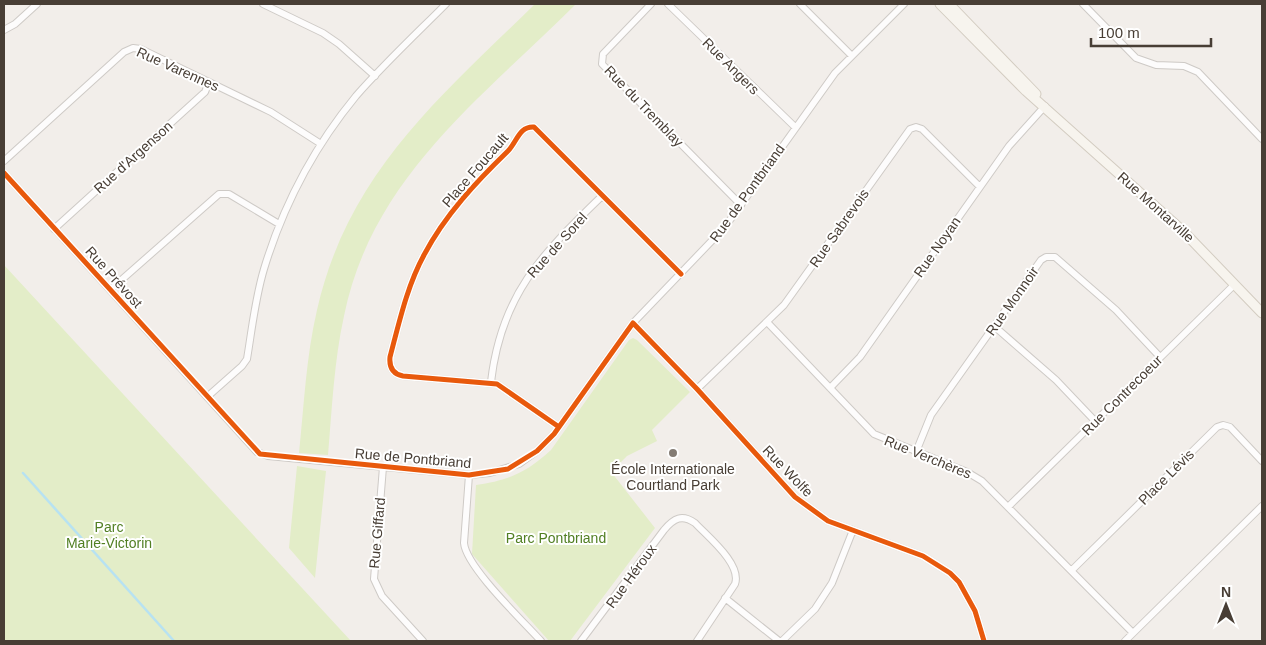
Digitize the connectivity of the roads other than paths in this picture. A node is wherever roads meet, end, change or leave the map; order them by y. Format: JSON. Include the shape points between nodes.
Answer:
{"nodes":[{"id":1,"x":37,"y":4,"type":"edge"},
{"id":2,"x":263,"y":4,"type":"edge"},
{"id":3,"x":446,"y":4,"type":"edge"},
{"id":4,"x":651,"y":4,"type":"edge"},
{"id":5,"x":668,"y":4,"type":"edge"},
{"id":6,"x":800,"y":4,"type":"edge"},
{"id":7,"x":904,"y":4,"type":"edge"},
{"id":8,"x":940,"y":4,"type":"edge"},
{"id":9,"x":949,"y":4,"type":"edge"},
{"id":10,"x":1083,"y":4,"type":"edge"},
{"id":11,"x":4,"y":30,"type":"edge"},
{"id":12,"x":851,"y":55,"type":"junction"},
{"id":13,"x":375,"y":76,"type":"junction"},
{"id":14,"x":210,"y":82,"type":"junction"},
{"id":15,"x":1045,"y":106,"type":"junction"},
{"id":16,"x":795,"y":127,"type":"junction"},
{"id":17,"x":1262,"y":139,"type":"edge"},
{"id":18,"x":321,"y":144,"type":"junction"},
{"id":19,"x":4,"y":160,"type":"edge"},
{"id":20,"x":4,"y":173,"type":"edge"},
{"id":21,"x":980,"y":187,"type":"junction"},
{"id":22,"x":602,"y":196,"type":"junction"},
{"id":23,"x":741,"y":204,"type":"junction"},
{"id":24,"x":279,"y":224,"type":"junction"},
{"id":25,"x":54,"y":229,"type":"junction"},
{"id":26,"x":680,"y":274,"type":"junction"},
{"id":27,"x":1235,"y":284,"type":"junction"},
{"id":28,"x":110,"y":290,"type":"junction"},
{"id":29,"x":1262,"y":313,"type":"edge"},
{"id":30,"x":767,"y":322,"type":"junction"},
{"id":31,"x":633,"y":323,"type":"junction"},
{"id":32,"x":994,"y":326,"type":"junction"},
{"id":33,"x":1160,"y":357,"type":"junction"},
{"id":34,"x":491,"y":382,"type":"junction"},
{"id":35,"x":830,"y":388,"type":"junction"},
{"id":36,"x":697,"y":389,"type":"junction"},
{"id":37,"x":206,"y":397,"type":"junction"},
{"id":38,"x":1095,"y":421,"type":"junction"},
{"id":39,"x":559,"y":427,"type":"junction"},
{"id":40,"x":916,"y":452,"type":"junction"},
{"id":41,"x":1262,"y":461,"type":"edge"},
{"id":42,"x":383,"y":467,"type":"junction"},
{"id":43,"x":469,"y":475,"type":"junction"},
{"id":44,"x":1009,"y":506,"type":"junction"},
{"id":45,"x":1262,"y":506,"type":"edge"},
{"id":46,"x":853,"y":530,"type":"junction"},
{"id":47,"x":1072,"y":570,"type":"junction"},
{"id":48,"x":726,"y":598,"type":"junction"},
{"id":49,"x":1134,"y":633,"type":"junction"},
{"id":50,"x":423,"y":641,"type":"edge"},
{"id":51,"x":541,"y":641,"type":"edge"},
{"id":52,"x":581,"y":641,"type":"edge"},
{"id":53,"x":697,"y":641,"type":"edge"},
{"id":54,"x":780,"y":641,"type":"edge"},
{"id":55,"x":984,"y":641,"type":"edge"},
{"id":56,"x":1125,"y":641,"type":"edge"}],
"edges":[{"from":1,"to":11,"type":"street"},
{"from":2,"to":13,"type":"street","via":[[323,33]]},
{"from":3,"to":13,"type":"street"},
{"from":4,"to":23,"type":"street","name":"Rue du Tremblay","via":[[603,54],[602,64]]},
{"from":5,"to":16,"type":"street","name":"Rue Angers"},
{"from":6,"to":12,"type":"street"},
{"from":7,"to":12,"type":"street","name":"Rue de Pontbriand"},
{"from":8,"to":15,"type":"street","name":"Rue Montarville"},
{"from":9,"to":15,"type":"street","name":"Rue Montarville"},
{"from":10,"to":17,"type":"street","via":[[1136,58],[1156,65],[1190,67],[1200,74]]},
{"from":12,"to":16,"type":"street","name":"Rue de Pontbriand"},
{"from":13,"to":18,"type":"street"},
{"from":14,"to":18,"type":"street","name":"Rue Varennes","via":[[276,115]]},
{"from":14,"to":19,"type":"street","name":"Rue Varennes","via":[[141,49],[128,49]]},
{"from":14,"to":25,"type":"street","name":"Rue d'Argenson","via":[[205,92]]},
{"from":15,"to":21,"type":"street","name":"Rue Noyan","via":[[1008,146]]},
{"from":15,"to":27,"type":"street","name":"Rue Montarville","via":[[1184,232]]},
{"from":16,"to":23,"type":"street","name":"Rue de Pontbriand"},
{"from":18,"to":24,"type":"street"},
{"from":20,"to":25,"type":"street","name":"Rue Prévost"},
{"from":21,"to":30,"type":"street","name":"Rue Sabrevois","via":[[922,129],[910,129],[799,285]]},
{"from":21,"to":35,"type":"street","name":"Rue Noyan","via":[[860,357]]},
{"from":22,"to":26,"type":"street","name":"Place Foucault"},
{"from":22,"to":34,"type":"street","name":"Rue de Sorel","via":[[540,258],[518,292],[502,329]]},
{"from":22,"to":34,"type":"street","name":"Place Foucault","via":[[538,129],[526,128],[468,191],[424,255],[398,326],[391,368],[403,376]]},
{"from":23,"to":26,"type":"street","name":"Rue de Pontbriand","via":[[715,239]]},
{"from":24,"to":28,"type":"street","via":[[229,194],[219,194]]},
{"from":24,"to":37,"type":"street","via":[[258,292],[246,359]]},
{"from":25,"to":28,"type":"street","name":"Rue Prévost"},
{"from":26,"to":31,"type":"street","name":"Rue de Pontbriand"},
{"from":27,"to":29,"type":"street","name":"Rue Montarville"},
{"from":27,"to":33,"type":"street","name":"Rue Contrecoeur"},
{"from":28,"to":37,"type":"street","name":"Rue Prévost"},
{"from":30,"to":35,"type":"street","name":"Rue Verchères"},
{"from":30,"to":36,"type":"street","name":"Rue Sabrevois"},
{"from":31,"to":36,"type":"street","name":"Rue Wolfe"},
{"from":31,"to":39,"type":"street","name":"Rue de Pontbriand"},
{"from":32,"to":33,"type":"street","name":"Rue Monnoir","via":[[1041,260],[1053,256],[1116,310]]},
{"from":32,"to":38,"type":"street","via":[[1056,380]]},
{"from":32,"to":40,"type":"street","name":"Rue Monnoir","via":[[931,415]]},
{"from":33,"to":38,"type":"street","name":"Rue Contrecoeur"},
{"from":34,"to":39,"type":"street","name":"Place Foucault"},
{"from":35,"to":40,"type":"street","name":"Rue Verchères","via":[[874,434]]},
{"from":36,"to":46,"type":"street","name":"Rue Wolfe","via":[[795,498],[828,521]]},
{"from":37,"to":42,"type":"street","name":"Rue de Pontbriand","via":[[262,455]]},
{"from":38,"to":44,"type":"street","name":"Rue Contrecoeur"},
{"from":39,"to":43,"type":"street","name":"Rue de Pontbriand","via":[[538,451],[519,464],[490,473]]},
{"from":40,"to":44,"type":"street","name":"Rue Verchères","via":[[975,476]]},
{"from":41,"to":47,"type":"street","name":"Place Lévis","via":[[1230,427],[1217,427]]},
{"from":42,"to":43,"type":"street","name":"Rue de Pontbriand"},
{"from":42,"to":50,"type":"street","name":"Rue Giffard","via":[[374,579],[382,596]]},
{"from":43,"to":51,"type":"street","via":[[466,554]]},
{"from":44,"to":47,"type":"street","name":"Rue Verchères"},
{"from":45,"to":49,"type":"street"},
{"from":46,"to":54,"type":"street","via":[[832,583],[815,609]]},
{"from":46,"to":55,"type":"street","name":"Rue Wolfe","via":[[923,556],[950,573],[959,582],[975,611]]},
{"from":47,"to":49,"type":"street","name":"Rue Verchères"},
{"from":48,"to":52,"type":"street","name":"Rue Héroux","via":[[736,581],[734,566],[695,523],[685,518],[675,519]]},
{"from":48,"to":53,"type":"street"},
{"from":48,"to":54,"type":"street"},
{"from":49,"to":56,"type":"street"}]}
